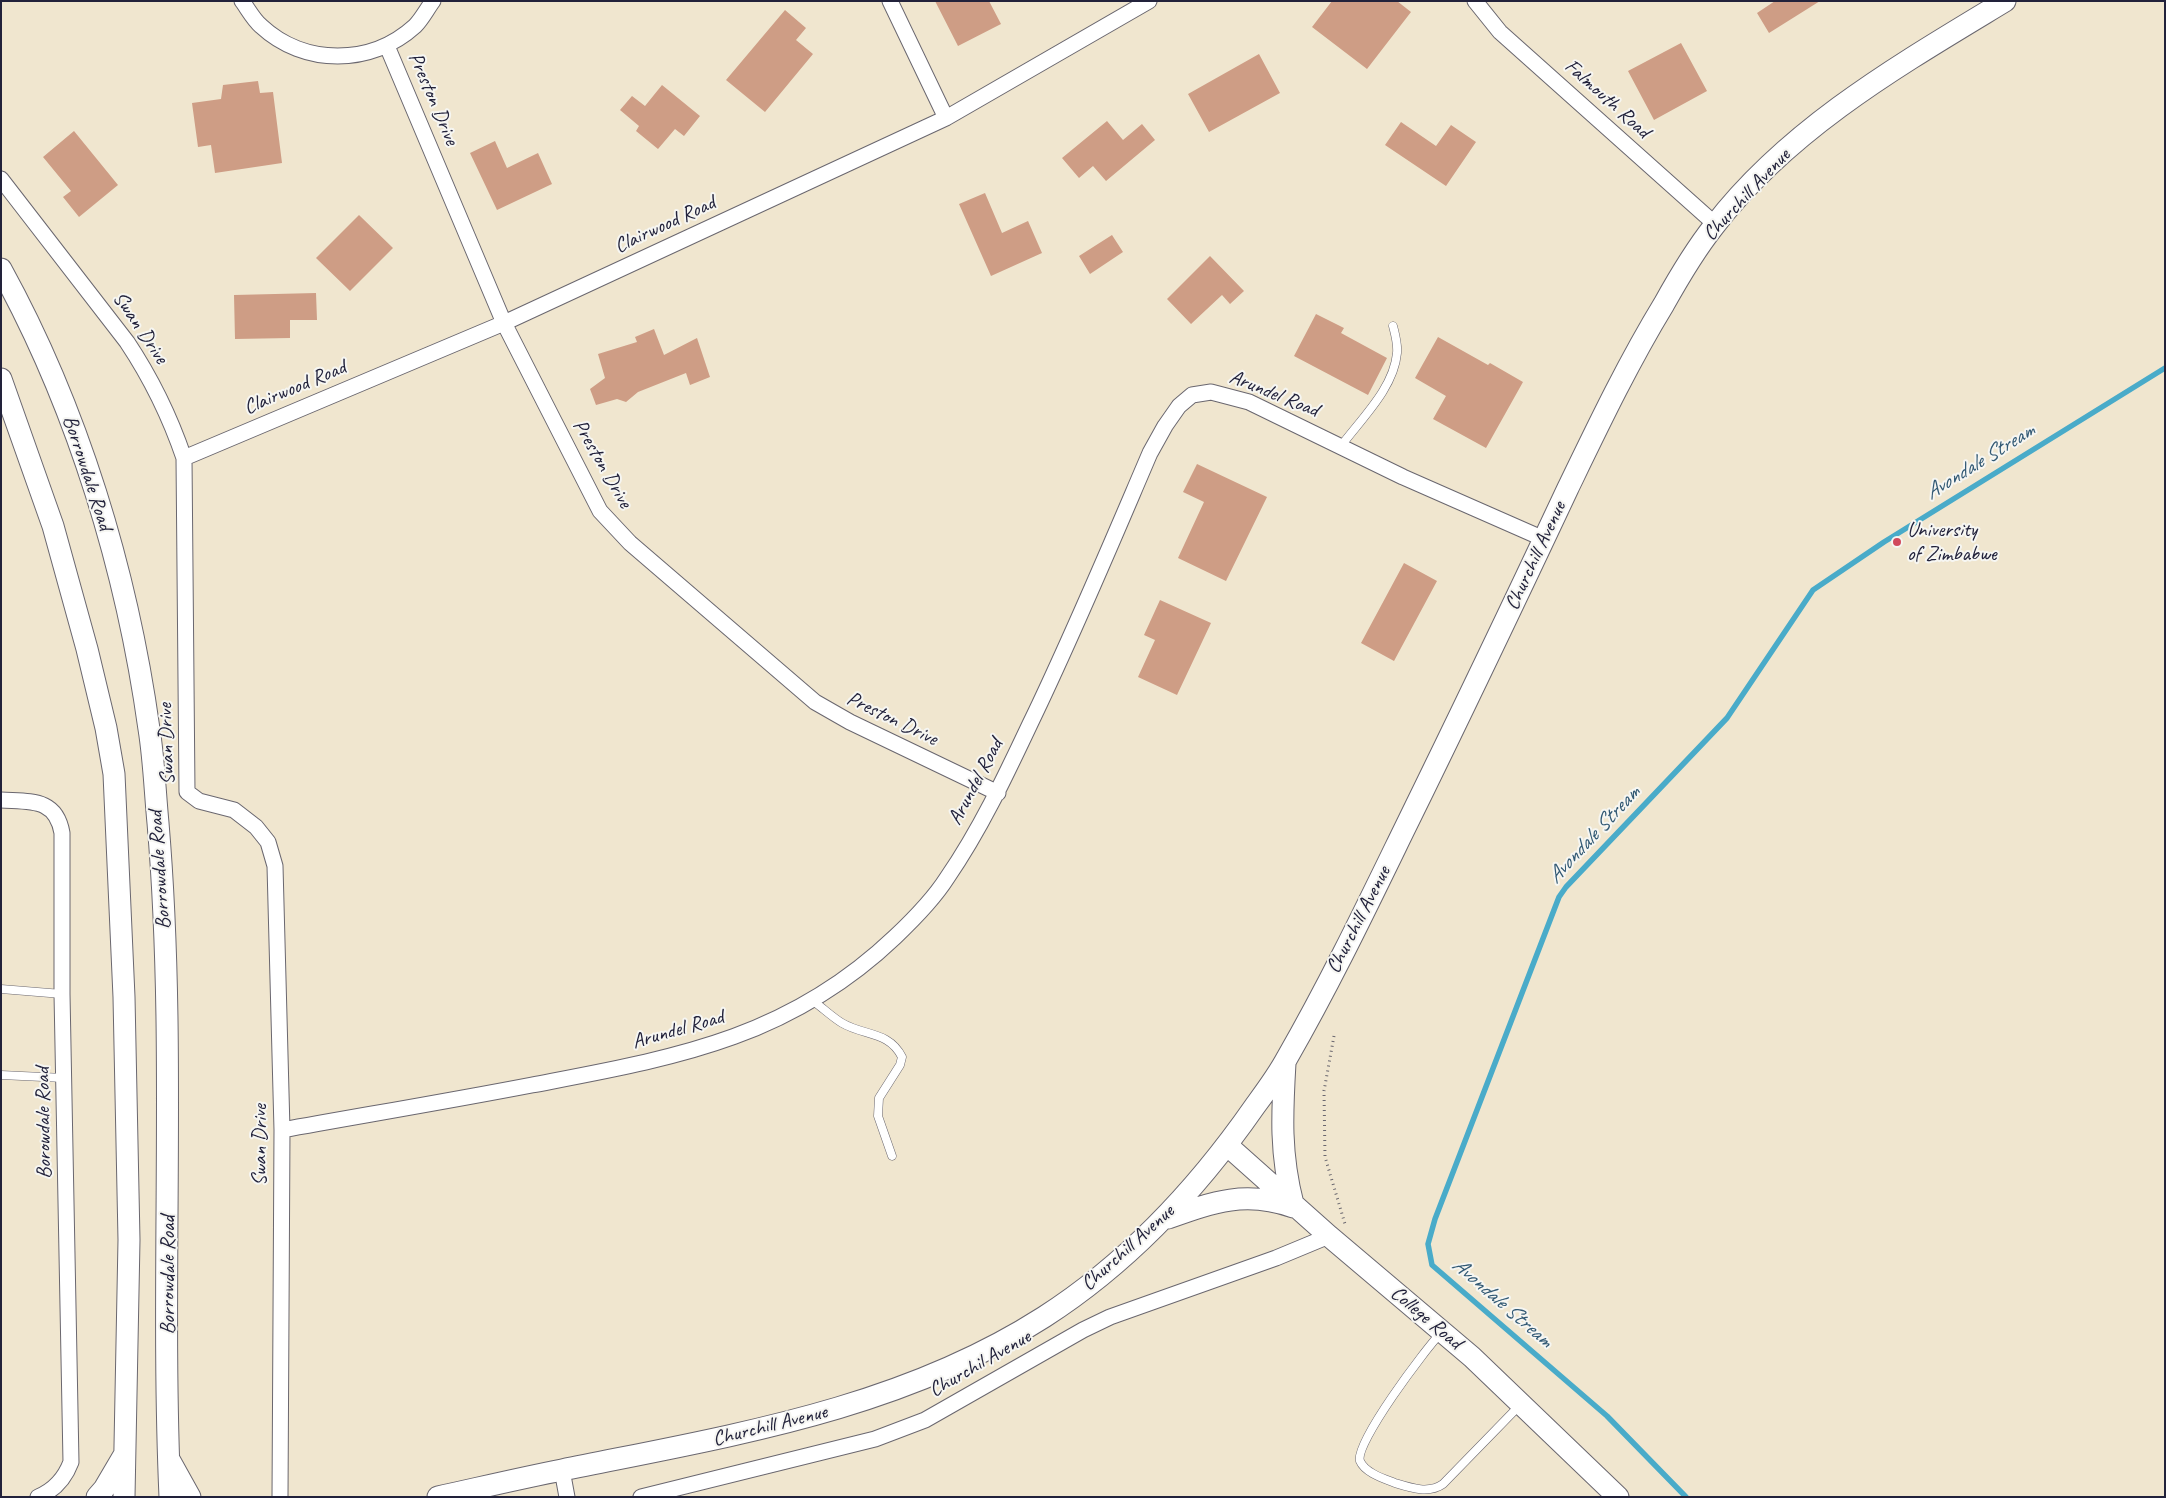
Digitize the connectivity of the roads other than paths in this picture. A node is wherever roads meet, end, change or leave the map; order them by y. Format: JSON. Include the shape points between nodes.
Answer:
{"nodes":[{"id":1,"x":242,"y":1,"type":"edge"},
{"id":2,"x":433,"y":1,"type":"edge"},
{"id":3,"x":890,"y":1,"type":"edge"},
{"id":4,"x":1149,"y":1,"type":"edge"},
{"id":5,"x":1475,"y":1,"type":"edge"},
{"id":6,"x":2005,"y":1,"type":"edge"},
{"id":7,"x":387,"y":46,"type":"junction"},
{"id":8,"x":946,"y":118,"type":"junction"},
{"id":9,"x":1,"y":179,"type":"edge"},
{"id":10,"x":1715,"y":224,"type":"junction"},
{"id":11,"x":1,"y":270,"type":"edge"},
{"id":12,"x":504,"y":323,"type":"junction"},
{"id":13,"x":1393,"y":326,"type":"dead end"},
{"id":14,"x":1,"y":378,"type":"edge"},
{"id":15,"x":1341,"y":446,"type":"junction"},
{"id":16,"x":184,"y":458,"type":"junction"},
{"id":17,"x":1544,"y":539,"type":"junction"},
{"id":18,"x":998,"y":793,"type":"junction"},
{"id":19,"x":1,"y":800,"type":"edge"},
{"id":20,"x":1,"y":989,"type":"edge"},
{"id":21,"x":62,"y":994,"type":"junction"},
{"id":22,"x":814,"y":1001,"type":"junction"},
{"id":23,"x":1285,"y":1062,"type":"junction"},
{"id":24,"x":1,"y":1075,"type":"edge"},
{"id":25,"x":64,"y":1078,"type":"junction"},
{"id":26,"x":282,"y":1130,"type":"junction"},
{"id":27,"x":1228,"y":1146,"type":"junction"},
{"id":28,"x":892,"y":1156,"type":"dead end"},
{"id":29,"x":1296,"y":1206,"type":"junction"},
{"id":30,"x":1159,"y":1221,"type":"junction"},
{"id":31,"x":1329,"y":1236,"type":"junction"},
{"id":32,"x":1442,"y":1331,"type":"junction"},
{"id":33,"x":1521,"y":1404,"type":"junction"},
{"id":34,"x":125,"y":1454,"type":"junction"},
{"id":35,"x":168,"y":1458,"type":"junction"},
{"id":36,"x":562,"y":1470,"type":"junction"},
{"id":37,"x":38,"y":1497,"type":"edge"},
{"id":38,"x":97,"y":1497,"type":"edge"},
{"id":39,"x":124,"y":1497,"type":"edge"},
{"id":40,"x":170,"y":1497,"type":"edge"},
{"id":41,"x":190,"y":1497,"type":"edge"},
{"id":42,"x":280,"y":1497,"type":"edge"},
{"id":43,"x":438,"y":1497,"type":"edge"},
{"id":44,"x":567,"y":1497,"type":"edge"},
{"id":45,"x":641,"y":1497,"type":"edge"},
{"id":46,"x":1618,"y":1497,"type":"edge"}],
"edges":[{"from":1,"to":7,"type":"street","name":"Preston Drive","via":[[260,25],[287,46],[320,56],[354,56]]},
{"from":2,"to":7,"type":"street","name":"Preston Drive","via":[[415,26]]},
{"from":3,"to":8,"type":"street"},
{"from":4,"to":8,"type":"street","name":"Clairwood Road"},
{"from":5,"to":10,"type":"street","name":"Falmouth Road","via":[[1500,32]]},
{"from":6,"to":10,"type":"main road","name":"Churchill Avenue","via":[[1892,70],[1810,130],[1754,181]]},
{"from":7,"to":12,"type":"street","name":"Preston Drive"},
{"from":8,"to":12,"type":"street","name":"Clairwood Road"},
{"from":9,"to":16,"type":"street","name":"Swan Drive","via":[[142,364],[176,433]]},
{"from":10,"to":17,"type":"main road","name":"Churchill Avenue","via":[[1640,344]]},
{"from":11,"to":35,"type":"main road","name":"Borrowdale Road","via":[[48,362],[80,446],[133,634],[150,730],[164,890]]},
{"from":12,"to":16,"type":"street","name":"Clairwood Road"},
{"from":12,"to":18,"type":"street","name":"Preston Drive","via":[[591,496],[615,528],[815,702]]},
{"from":13,"to":15,"type":"lane","via":[[1397,354],[1390,378]]},
{"from":14,"to":34,"type":"main road","name":"Borrowdale Road","via":[[53,526],[87,650],[114,774],[124,997],[129,1240]]},
{"from":15,"to":17,"type":"street","name":"Arundel Road","via":[[1402,477]]},
{"from":15,"to":18,"type":"street","name":"Arundel Road","via":[[1249,402],[1212,392],[1192,395],[1179,406],[1150,453]]},
{"from":16,"to":26,"type":"street","name":"Swan Drive","via":[[187,792],[199,801],[234,810],[256,827],[268,842],[275,866]]},
{"from":17,"to":23,"type":"main road","name":"Churchill Avenue","via":[[1388,863]]},
{"from":18,"to":22,"type":"street","name":"Arundel Road","via":[[947,880],[912,921],[879,952]]},
{"from":19,"to":21,"type":"street","name":"Borowdale Road","via":[[48,806],[60,820]]},
{"from":20,"to":21,"type":"lane"},
{"from":21,"to":25,"type":"street","name":"Borowdale Road"},
{"from":22,"to":26,"type":"street","name":"Arundel Road","via":[[768,1024],[711,1046],[637,1065]]},
{"from":22,"to":28,"type":"lane","via":[[841,1023],[879,1035],[897,1046],[902,1057],[900,1065],[879,1098],[878,1116]]},
{"from":23,"to":27,"type":"main road","name":"Churchill Avenue"},
{"from":23,"to":29,"type":"main road","via":[[1282,1135],[1287,1181]]},
{"from":24,"to":25,"type":"lane"},
{"from":25,"to":37,"type":"street","name":"Borowdale Road","via":[[71,1462],[54,1488]]},
{"from":26,"to":42,"type":"street","name":"Swan Drive"},
{"from":27,"to":29,"type":"main road","name":"College Road"},
{"from":27,"to":30,"type":"main road","name":"Churchill Avenue","via":[[1187,1195]]},
{"from":29,"to":30,"type":"main road","via":[[1269,1199],[1236,1198]]},
{"from":29,"to":31,"type":"main road","name":"College Road"},
{"from":30,"to":36,"type":"main road","name":"Churchill Avenue","via":[[1120,1259],[1052,1311],[953,1366],[844,1407],[718,1439]]},
{"from":31,"to":32,"type":"main road","name":"College Road"},
{"from":31,"to":45,"type":"street","name":"Churchil Avenue","via":[[1267,1262],[1110,1317],[925,1420],[876,1439]]},
{"from":32,"to":33,"type":"main road","name":"College Road"},
{"from":32,"to":33,"type":"lane","via":[[1417,1361],[1368,1435],[1360,1453],[1365,1468],[1410,1487],[1436,1489]]},
{"from":33,"to":46,"type":"main road","name":"College Road"},
{"from":34,"to":38,"type":"main road"},
{"from":34,"to":39,"type":"main road","name":"Borrowdale Road"},
{"from":35,"to":40,"type":"main road","name":"Borrowdale Road"},
{"from":35,"to":41,"type":"main road"},
{"from":36,"to":43,"type":"main road","name":"Churchill Avenue"},
{"from":36,"to":44,"type":"street"}]}
